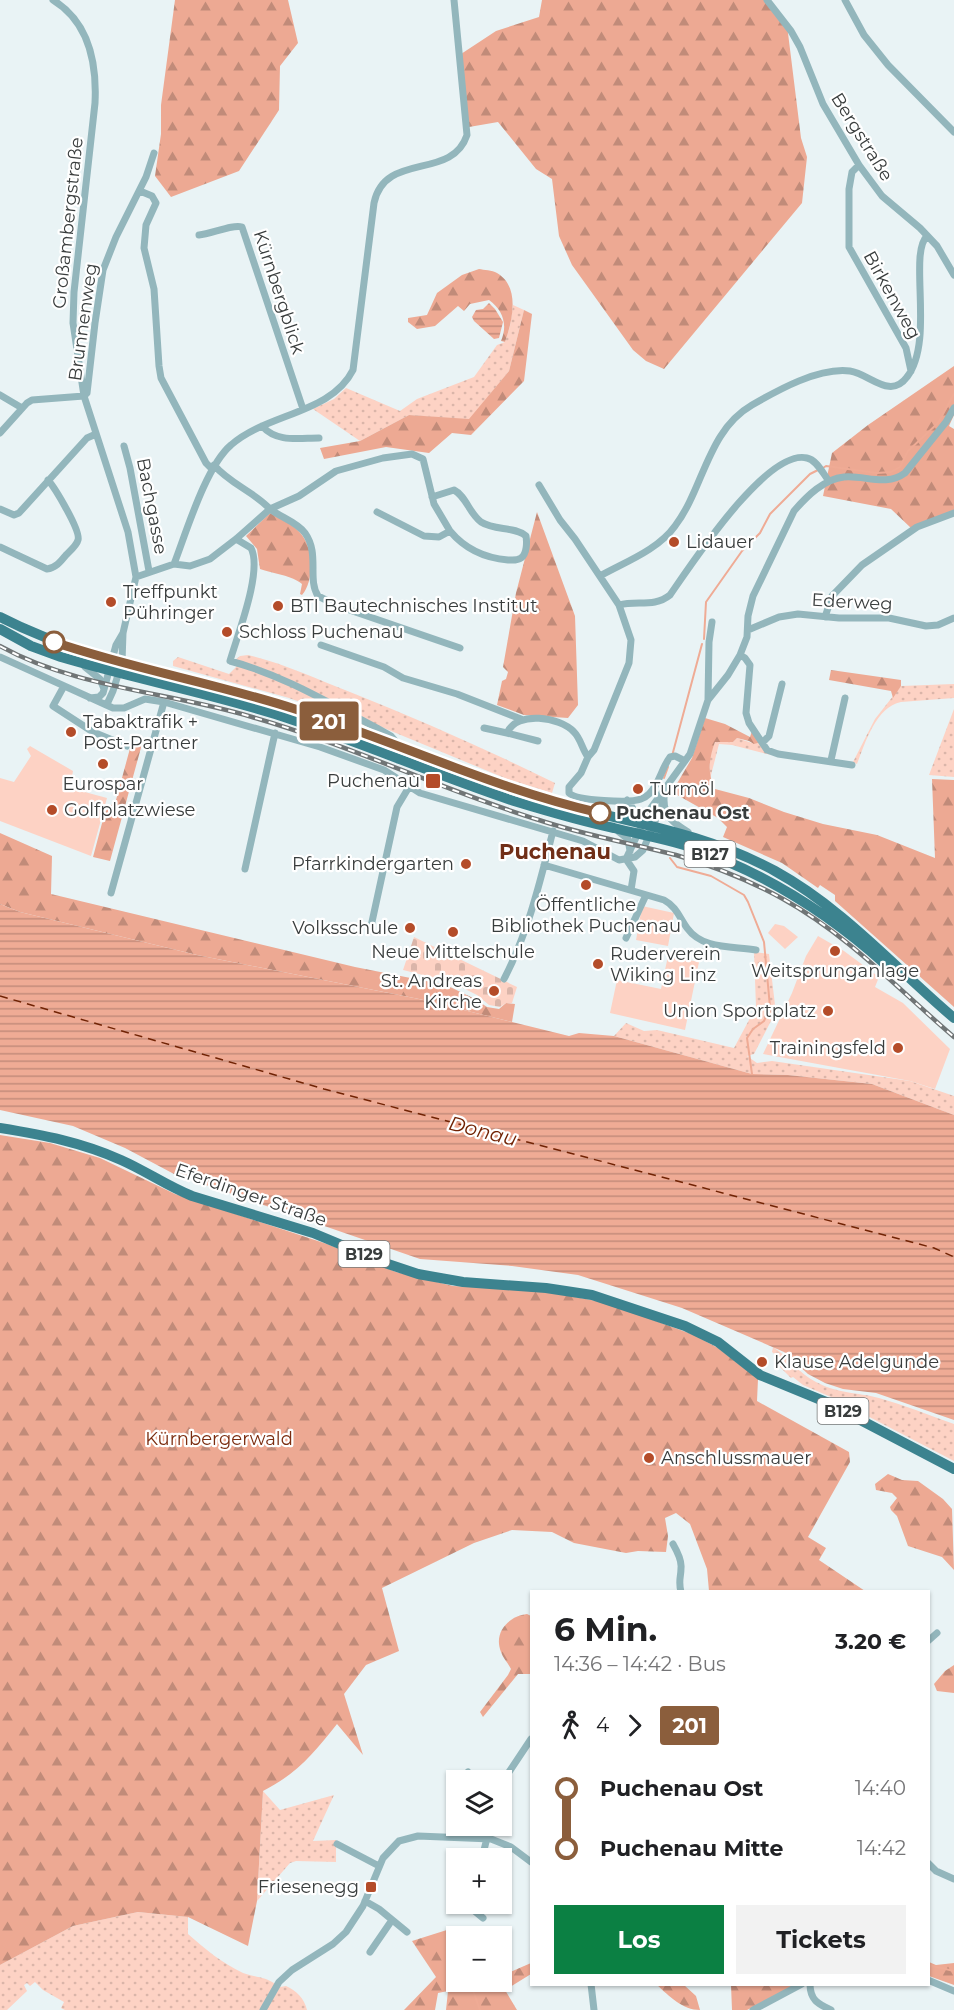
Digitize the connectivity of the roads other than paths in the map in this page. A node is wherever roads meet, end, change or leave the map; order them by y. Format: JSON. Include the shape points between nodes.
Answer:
{"nodes":[{"id":1,"x":53,"y":0,"type":"edge"},
{"id":2,"x":454,"y":0,"type":"edge"},
{"id":3,"x":767,"y":0,"type":"edge"},
{"id":4,"x":845,"y":0,"type":"edge"},
{"id":5,"x":954,"y":132,"type":"edge"},
{"id":6,"x":154,"y":153,"type":"dead end"},
{"id":7,"x":859,"y":165,"type":"junction"},
{"id":8,"x":140,"y":191,"type":"junction"},
{"id":9,"x":199,"y":235,"type":"dead end"},
{"id":10,"x":927,"y":236,"type":"junction"},
{"id":11,"x":954,"y":275,"type":"edge"},
{"id":12,"x":911,"y":371,"type":"junction"},
{"id":13,"x":0,"y":395,"type":"edge"},
{"id":14,"x":84,"y":396,"type":"junction"},
{"id":15,"x":22,"y":408,"type":"junction"},
{"id":16,"x":954,"y":408,"type":"edge"},
{"id":17,"x":303,"y":409,"type":"junction"},
{"id":18,"x":262,"y":426,"type":"junction"},
{"id":19,"x":0,"y":433,"type":"edge"},
{"id":20,"x":96,"y":434,"type":"junction"},
{"id":21,"x":319,"y":438,"type":"dead end"},
{"id":22,"x":124,"y":446,"type":"dead end"},
{"id":23,"x":213,"y":467,"type":"junction"},
{"id":24,"x":48,"y":480,"type":"junction"},
{"id":25,"x":829,"y":481,"type":"junction"},
{"id":26,"x":539,"y":485,"type":"dead end"},
{"id":27,"x":432,"y":497,"type":"junction"},
{"id":28,"x":0,"y":509,"type":"edge"},
{"id":29,"x":270,"y":509,"type":"junction"},
{"id":30,"x":376,"y":512,"type":"dead end"},
{"id":31,"x":954,"y":513,"type":"edge"},
{"id":32,"x":450,"y":531,"type":"junction"},
{"id":33,"x":237,"y":539,"type":"junction"},
{"id":34,"x":0,"y":547,"type":"edge"},
{"id":35,"x":174,"y":564,"type":"junction"},
{"id":36,"x":149,"y":571,"type":"junction"},
{"id":37,"x":600,"y":576,"type":"junction"},
{"id":38,"x":136,"y":577,"type":"junction"},
{"id":39,"x":619,"y":604,"type":"junction"},
{"id":40,"x":0,"y":617,"type":"edge"},
{"id":41,"x":825,"y":617,"type":"junction"},
{"id":42,"x":954,"y":618,"type":"edge"},
{"id":43,"x":712,"y":622,"type":"dead end"},
{"id":44,"x":0,"y":629,"type":"edge"},
{"id":45,"x":748,"y":630,"type":"junction"},
{"id":46,"x":123,"y":633,"type":"junction"},
{"id":47,"x":321,"y":645,"type":"dead end"},
{"id":48,"x":460,"y":648,"type":"dead end"},
{"id":49,"x":740,"y":655,"type":"junction"},
{"id":50,"x":0,"y":657,"type":"edge"},
{"id":51,"x":81,"y":663,"type":"junction"},
{"id":52,"x":115,"y":666,"type":"junction"},
{"id":53,"x":782,"y":684,"type":"dead end"},
{"id":54,"x":64,"y":686,"type":"junction"},
{"id":55,"x":104,"y":689,"type":"junction"},
{"id":56,"x":88,"y":698,"type":"junction"},
{"id":57,"x":845,"y":698,"type":"dead end"},
{"id":58,"x":708,"y":700,"type":"junction"},
{"id":59,"x":164,"y":702,"type":"junction"},
{"id":60,"x":105,"y":704,"type":"junction"},
{"id":61,"x":521,"y":719,"type":"junction"},
{"id":62,"x":484,"y":728,"type":"dead end"},
{"id":63,"x":275,"y":733,"type":"junction"},
{"id":64,"x":507,"y":733,"type":"junction"},
{"id":65,"x":538,"y":741,"type":"dead end"},
{"id":66,"x":763,"y":742,"type":"junction"},
{"id":67,"x":127,"y":746,"type":"dead end"},
{"id":68,"x":400,"y":747,"type":"junction"},
{"id":69,"x":588,"y":757,"type":"junction"},
{"id":70,"x":831,"y":760,"type":"junction"},
{"id":71,"x":685,"y":761,"type":"junction"},
{"id":72,"x":852,"y":765,"type":"dead end"},
{"id":73,"x":409,"y":787,"type":"junction"},
{"id":74,"x":664,"y":796,"type":"junction"},
{"id":75,"x":591,"y":800,"type":"junction"},
{"id":76,"x":627,"y":800,"type":"junction"},
{"id":77,"x":581,"y":809,"type":"junction"},
{"id":78,"x":615,"y":828,"type":"junction"},
{"id":79,"x":646,"y":829,"type":"junction"},
{"id":80,"x":553,"y":831,"type":"junction"},
{"id":81,"x":696,"y":837,"type":"junction"},
{"id":82,"x":630,"y":851,"type":"junction"},
{"id":83,"x":626,"y":859,"type":"junction"},
{"id":84,"x":544,"y":865,"type":"junction"},
{"id":85,"x":245,"y":869,"type":"dead end"},
{"id":86,"x":631,"y":890,"type":"junction"},
{"id":87,"x":111,"y":893,"type":"dead end"},
{"id":88,"x":646,"y":895,"type":"junction"},
{"id":89,"x":370,"y":931,"type":"dead end"},
{"id":90,"x":626,"y":938,"type":"dead end"},
{"id":91,"x":756,"y":950,"type":"dead end"},
{"id":92,"x":504,"y":979,"type":"dead end"},
{"id":93,"x":954,"y":1018,"type":"edge"},
{"id":94,"x":954,"y":1027,"type":"edge"},
{"id":95,"x":0,"y":1128,"type":"edge"},
{"id":96,"x":954,"y":1469,"type":"edge"},
{"id":97,"x":673,"y":1545,"type":"dead end"},
{"id":98,"x":680,"y":1590,"type":"edge"},
{"id":99,"x":937,"y":1633,"type":"dead end"},
{"id":100,"x":930,"y":1639,"type":"edge"},
{"id":101,"x":530,"y":1740,"type":"edge"},
{"id":102,"x":510,"y":1770,"type":"edge"},
{"id":103,"x":486,"y":1838,"type":"junction"},
{"id":104,"x":337,"y":1844,"type":"dead end"},
{"id":105,"x":484,"y":1848,"type":"edge"},
{"id":106,"x":530,"y":1861,"type":"edge"},
{"id":107,"x":930,"y":1865,"type":"edge"},
{"id":108,"x":380,"y":1866,"type":"junction"},
{"id":109,"x":954,"y":1879,"type":"edge"},
{"id":110,"x":365,"y":1901,"type":"junction"},
{"id":111,"x":478,"y":1914,"type":"edge"},
{"id":112,"x":483,"y":1918,"type":"dead end"},
{"id":113,"x":392,"y":1920,"type":"junction"},
{"id":114,"x":407,"y":1932,"type":"dead end"},
{"id":115,"x":370,"y":1952,"type":"dead end"},
{"id":116,"x":930,"y":1981,"type":"edge"},
{"id":117,"x":591,"y":1986,"type":"edge"},
{"id":118,"x":798,"y":1986,"type":"edge"},
{"id":119,"x":810,"y":1986,"type":"edge"},
{"id":120,"x":954,"y":1991,"type":"edge"},
{"id":121,"x":263,"y":2010,"type":"edge"},
{"id":122,"x":594,"y":2010,"type":"edge"},
{"id":123,"x":753,"y":2010,"type":"edge"},
{"id":124,"x":831,"y":2010,"type":"edge"}],
"edges":[{"from":1,"to":14,"type":"street","name":"Großambergstraße","via":[[74,16],[82,28],[96,80],[74,292]]},
{"from":2,"to":17,"type":"street","via":[[467,124],[465,139],[451,156],[397,173],[379,188],[372,213],[354,370],[337,392]]},
{"from":3,"to":7,"type":"street","name":"Bergstraße","via":[[800,47],[823,104]]},
{"from":4,"to":5,"type":"street","via":[[864,35],[888,65]]},
{"from":6,"to":8,"type":"street","name":"Brunnenweg"},
{"from":7,"to":10,"type":"street","name":"Bergstraße","via":[[882,196]]},
{"from":7,"to":12,"type":"street","name":"Birkenweg","via":[[852,172],[849,189],[849,247],[906,348]]},
{"from":8,"to":14,"type":"street","name":"Brunnenweg","via":[[103,270],[89,389]]},
{"from":8,"to":23,"type":"street","via":[[152,196],[156,203],[146,225],[144,248],[154,289],[161,378],[206,463]]},
{"from":9,"to":17,"type":"street","name":"Kürnbergblick","via":[[236,225],[242,227]]},
{"from":10,"to":11,"type":"street","name":"Bergstraße"},
{"from":10,"to":12,"type":"street","via":[[920,251],[920,334]]},
{"from":12,"to":37,"type":"street","via":[[893,387],[852,372],[829,372],[787,386],[747,408],[717,442],[675,527],[656,544]]},
{"from":13,"to":15,"type":"street"},
{"from":14,"to":15,"type":"street","via":[[32,400]]},
{"from":14,"to":20,"type":"street","name":"Großambergstraße"},
{"from":15,"to":19,"type":"street"},
{"from":16,"to":25,"type":"street","via":[[905,473],[884,480],[844,477]]},
{"from":17,"to":18,"type":"street"},
{"from":18,"to":21,"type":"street","via":[[282,438]]},
{"from":18,"to":23,"type":"street","via":[[232,443]]},
{"from":20,"to":24,"type":"street","via":[[87,438]]},
{"from":20,"to":38,"type":"street","name":"Großambergstraße","via":[[128,532]]},
{"from":22,"to":36,"type":"street","name":"Bachgasse"},
{"from":23,"to":29,"type":"street"},
{"from":23,"to":35,"type":"street"},
{"from":24,"to":28,"type":"street","via":[[20,513],[14,515]]},
{"from":24,"to":34,"type":"street","via":[[74,526],[77,543],[56,566],[47,569]]},
{"from":25,"to":39,"type":"street","via":[[808,458],[783,464],[733,509],[670,595],[642,604]]},
{"from":25,"to":45,"type":"street","via":[[803,500],[789,519],[753,596]]},
{"from":26,"to":37,"type":"street"},
{"from":27,"to":29,"type":"street","via":[[423,459],[412,454],[336,471],[299,496]]},
{"from":27,"to":32,"type":"street"},
{"from":27,"to":32,"type":"street","via":[[459,492],[481,522],[526,536],[524,555],[514,561],[490,557],[468,548]]},
{"from":29,"to":33,"type":"street"},
{"from":29,"to":48,"type":"street","via":[[304,531],[314,558],[318,596]]},
{"from":30,"to":32,"type":"street","via":[[423,536],[439,537]]},
{"from":31,"to":41,"type":"street","via":[[917,527],[876,555],[832,596]]},
{"from":33,"to":35,"type":"street","via":[[200,564]]},
{"from":33,"to":68,"type":"street","via":[[251,548],[255,562],[250,595],[230,661],[300,687],[378,728]]},
{"from":35,"to":36,"type":"street"},
{"from":36,"to":38,"type":"street"},
{"from":37,"to":39,"type":"street"},
{"from":38,"to":46,"type":"street","name":"Großambergstraße"},
{"from":39,"to":69,"type":"street","via":[[631,640],[630,658]]},
{"from":40,"to":52,"type":"main road","number":"B127"},
{"from":41,"to":42,"type":"street","name":"Ederweg","via":[[889,618],[926,626]]},
{"from":41,"to":45,"type":"street","name":"Ederweg","via":[[786,615]]},
{"from":43,"to":58,"type":"street"},
{"from":44,"to":51,"type":"main road","number":"B127","via":[[31,646]]},
{"from":45,"to":49,"type":"street"},
{"from":46,"to":52,"type":"street","name":"Großambergstraße"},
{"from":46,"to":52,"type":"street","name":"Großambergstraße","via":[[116,645]]},
{"from":47,"to":61,"type":"street"},
{"from":49,"to":58,"type":"street"},
{"from":49,"to":66,"type":"street","via":[[750,665],[746,716]]},
{"from":50,"to":54,"type":"street"},
{"from":51,"to":52,"type":"main road","number":"B127"},
{"from":51,"to":55,"type":"street","via":[[100,679]]},
{"from":52,"to":55,"type":"street"},
{"from":52,"to":60,"type":"street","via":[[109,701]]},
{"from":52,"to":68,"type":"main road","number":"B127","via":[[278,703]]},
{"from":52,"to":78,"type":"main road","number":"B127","via":[[265,711],[503,797]]},
{"from":53,"to":66,"type":"street","via":[[770,735]]},
{"from":54,"to":56,"type":"street"},
{"from":54,"to":67,"type":"street","via":[[53,706],[93,732]]},
{"from":55,"to":56,"type":"street","via":[[99,697]]},
{"from":56,"to":60,"type":"street"},
{"from":57,"to":70,"type":"street"},
{"from":58,"to":71,"type":"street"},
{"from":59,"to":60,"type":"street","via":[[142,700],[118,709]]},
{"from":59,"to":63,"type":"street"},
{"from":59,"to":87,"type":"street"},
{"from":61,"to":64,"type":"street"},
{"from":61,"to":69,"type":"street","via":[[539,719],[570,728]]},
{"from":62,"to":64,"type":"street"},
{"from":63,"to":73,"type":"street","via":[[384,771]]},
{"from":63,"to":85,"type":"street"},
{"from":64,"to":65,"type":"street"},
{"from":66,"to":70,"type":"street","via":[[771,752]]},
{"from":68,"to":77,"type":"main road","number":"B127","via":[[492,782]]},
{"from":69,"to":75,"type":"street","via":[[569,793]]},
{"from":70,"to":72,"type":"street"},
{"from":71,"to":74,"type":"street"},
{"from":71,"to":76,"type":"street","via":[[673,757],[650,792],[641,799]]},
{"from":73,"to":80,"type":"street"},
{"from":73,"to":89,"type":"street","via":[[397,807]]},
{"from":74,"to":79,"type":"street","via":[[658,797]]},
{"from":74,"to":81,"type":"street","via":[[665,810],[672,821]]},
{"from":75,"to":76,"type":"street"},
{"from":75,"to":77,"type":"street"},
{"from":76,"to":79,"type":"street"},
{"from":77,"to":79,"type":"main road","number":"B127"},
{"from":78,"to":79,"type":"main road","number":"B127"},
{"from":78,"to":82,"type":"street","via":[[628,839]]},
{"from":79,"to":81,"type":"main road","number":"B127"},
{"from":79,"to":82,"type":"street"},
{"from":79,"to":83,"type":"street","via":[[639,855]]},
{"from":79,"to":94,"type":"main road","number":"B127","via":[[718,857],[794,895],[864,945]]},
{"from":80,"to":83,"type":"street","via":[[590,843],[615,859]]},
{"from":80,"to":84,"type":"street"},
{"from":81,"to":93,"type":"main road","number":"B127","via":[[774,870],[822,900]]},
{"from":82,"to":83,"type":"street"},
{"from":83,"to":86,"type":"street","via":[[634,871]]},
{"from":84,"to":86,"type":"street"},
{"from":84,"to":92,"type":"street","via":[[516,956]]},
{"from":86,"to":88,"type":"street"},
{"from":88,"to":90,"type":"street"},
{"from":88,"to":91,"type":"street","via":[[673,905],[700,941]]},
{"from":95,"to":96,"type":"main road","name":"Eferdinger Straße","number":"B129","via":[[58,1137],[87,1147],[176,1190],[312,1233],[405,1270],[451,1281],[572,1292],[610,1300],[697,1331],[718,1342],[760,1375],[826,1402]]},
{"from":97,"to":98,"type":"street","via":[[681,1562]]},
{"from":99,"to":100,"type":"street"},
{"from":101,"to":102,"type":"street"},
{"from":103,"to":105,"type":"street"},
{"from":103,"to":106,"type":"street","via":[[507,1845]]},
{"from":103,"to":108,"type":"street","via":[[409,1837],[392,1847]]},
{"from":104,"to":108,"type":"street"},
{"from":107,"to":109,"type":"street"},
{"from":108,"to":110,"type":"street"},
{"from":110,"to":113,"type":"street"},
{"from":110,"to":121,"type":"street","via":[[355,1920],[333,1944],[279,1982]]},
{"from":111,"to":112,"type":"street"},
{"from":113,"to":114,"type":"street"},
{"from":113,"to":115,"type":"street"},
{"from":116,"to":120,"type":"street"},
{"from":117,"to":122,"type":"street"},
{"from":118,"to":123,"type":"street"},
{"from":119,"to":124,"type":"street","via":[[816,2002]]}]}
